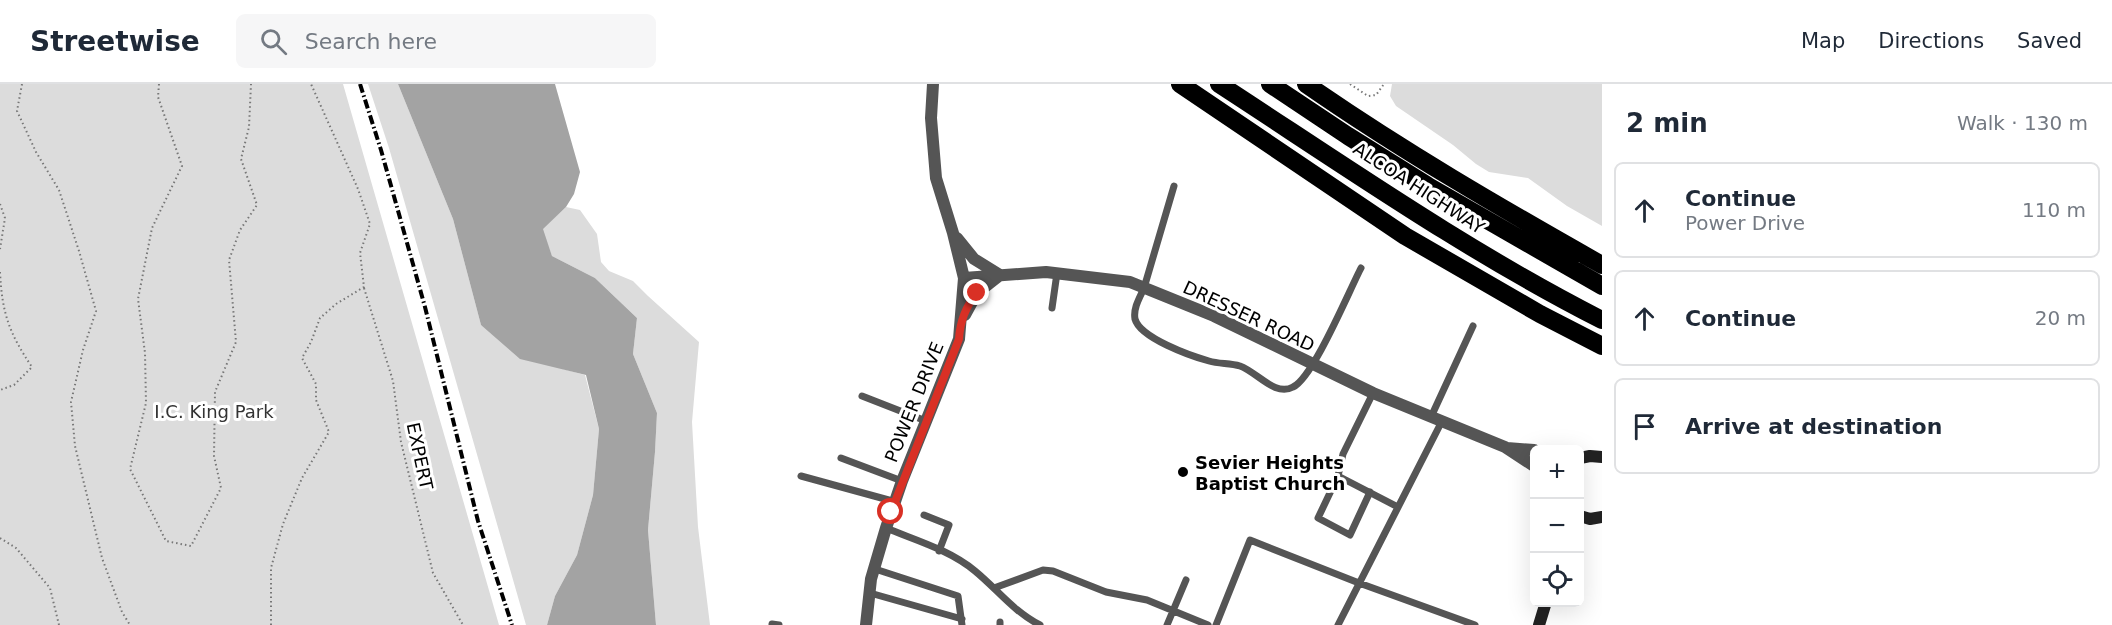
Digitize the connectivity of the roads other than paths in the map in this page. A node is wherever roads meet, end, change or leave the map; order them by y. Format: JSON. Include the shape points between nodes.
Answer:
{"nodes":[{"id":1,"x":933,"y":84,"type":"edge"},
{"id":2,"x":1180,"y":84,"type":"edge"},
{"id":3,"x":1219,"y":84,"type":"edge"},
{"id":4,"x":1270,"y":84,"type":"edge"},
{"id":5,"x":1306,"y":84,"type":"edge"},
{"id":6,"x":1174,"y":186,"type":"dead end"},
{"id":7,"x":953,"y":233,"type":"junction"},
{"id":8,"x":1602,"y":265,"type":"edge"},
{"id":9,"x":1361,"y":268,"type":"dead end"},
{"id":10,"x":1057,"y":273,"type":"junction"},
{"id":11,"x":1000,"y":275,"type":"junction"},
{"id":12,"x":964,"y":278,"type":"junction"},
{"id":13,"x":1602,"y":286,"type":"edge"},
{"id":14,"x":1144,"y":288,"type":"junction"},
{"id":15,"x":1052,"y":308,"type":"dead end"},
{"id":16,"x":1602,"y":320,"type":"edge"},
{"id":17,"x":1473,"y":326,"type":"dead end"},
{"id":18,"x":960,"y":328,"type":"junction"},
{"id":19,"x":1602,"y":346,"type":"edge"},
{"id":20,"x":1312,"y":365,"type":"junction"},
{"id":21,"x":1373,"y":393,"type":"junction"},
{"id":22,"x":862,"y":396,"type":"dead end"},
{"id":23,"x":1436,"y":419,"type":"junction"},
{"id":24,"x":926,"y":421,"type":"junction"},
{"id":25,"x":1505,"y":447,"type":"junction"},
{"id":26,"x":1530,"y":450,"type":"edge"},
{"id":27,"x":841,"y":458,"type":"dead end"},
{"id":28,"x":1530,"y":463,"type":"edge"},
{"id":29,"x":801,"y":476,"type":"dead end"},
{"id":30,"x":1338,"y":476,"type":"junction"},
{"id":31,"x":902,"y":481,"type":"junction"},
{"id":32,"x":1370,"y":492,"type":"junction"},
{"id":33,"x":896,"y":502,"type":"junction"},
{"id":34,"x":1398,"y":507,"type":"junction"},
{"id":35,"x":924,"y":515,"type":"dead end"},
{"id":36,"x":886,"y":528,"type":"junction"},
{"id":37,"x":939,"y":551,"type":"junction"},
{"id":38,"x":875,"y":568,"type":"junction"},
{"id":39,"x":1186,"y":580,"type":"dead end"},
{"id":40,"x":1359,"y":583,"type":"junction"},
{"id":41,"x":993,"y":588,"type":"junction"},
{"id":42,"x":870,"y":593,"type":"junction"},
{"id":43,"x":1544,"y":607,"type":"edge"},
{"id":44,"x":1173,"y":610,"type":"junction"},
{"id":45,"x":962,"y":622,"type":"edge"},
{"id":46,"x":866,"y":625,"type":"edge"},
{"id":47,"x":1040,"y":625,"type":"edge"},
{"id":48,"x":1167,"y":625,"type":"edge"},
{"id":49,"x":1208,"y":625,"type":"edge"},
{"id":50,"x":1216,"y":625,"type":"edge"},
{"id":51,"x":1338,"y":625,"type":"edge"},
{"id":52,"x":1475,"y":625,"type":"edge"},
{"id":53,"x":1539,"y":625,"type":"edge"}],
"edges":[{"from":1,"to":7,"type":"street","name":"POWER DRIVE","via":[[931,118],[936,178]]},
{"from":2,"to":19,"type":"highway","via":[[1405,236]]},
{"from":3,"to":16,"type":"highway","name":"ALCOA HIGHWAY","via":[[1450,234]]},
{"from":4,"to":13,"type":"highway","name":"ALCOA HIGHWAY","via":[[1428,186]]},
{"from":5,"to":8,"type":"highway","via":[[1462,186]]},
{"from":6,"to":14,"type":"lane"},
{"from":7,"to":11,"type":"street","via":[[974,259]]},
{"from":7,"to":12,"type":"street","name":"POWER DRIVE"},
{"from":9,"to":20,"type":"lane"},
{"from":10,"to":11,"type":"street","name":"DRESSER ROAD"},
{"from":10,"to":14,"type":"street","name":"DRESSER ROAD","via":[[1130,282]]},
{"from":10,"to":15,"type":"lane"},
{"from":11,"to":12,"type":"street","name":"DRESSER ROAD"},
{"from":11,"to":18,"type":"street","via":[[971,300]]},
{"from":12,"to":18,"type":"street","name":"POWER DRIVE"},
{"from":14,"to":20,"type":"street","name":"DRESSER ROAD","via":[[1214,316]]},
{"from":14,"to":20,"type":"lane","via":[[1135,318],[1155,339],[1210,362],[1241,367],[1284,390],[1298,384]]},
{"from":17,"to":23,"type":"lane"},
{"from":18,"to":24,"type":"street","name":"POWER DRIVE"},
{"from":20,"to":21,"type":"street","name":"DRESSER ROAD"},
{"from":21,"to":23,"type":"street","name":"DRESSER ROAD"},
{"from":21,"to":30,"type":"lane","via":[[1343,454]]},
{"from":22,"to":24,"type":"lane"},
{"from":23,"to":25,"type":"street","name":"DRESSER ROAD"},
{"from":23,"to":34,"type":"lane"},
{"from":24,"to":31,"type":"street","name":"POWER DRIVE"},
{"from":25,"to":26,"type":"street","name":"DRESSER ROAD"},
{"from":25,"to":28,"type":"street","name":"DRESSER ROAD"},
{"from":27,"to":31,"type":"lane"},
{"from":29,"to":33,"type":"lane"},
{"from":30,"to":32,"type":"lane"},
{"from":30,"to":32,"type":"lane","via":[[1318,518],[1350,534]]},
{"from":31,"to":33,"type":"street","name":"POWER DRIVE"},
{"from":32,"to":34,"type":"lane"},
{"from":33,"to":36,"type":"street","name":"POWER DRIVE"},
{"from":34,"to":40,"type":"lane"},
{"from":35,"to":37,"type":"lane","via":[[948,525]]},
{"from":36,"to":37,"type":"lane"},
{"from":36,"to":38,"type":"street","name":"POWER DRIVE"},
{"from":37,"to":41,"type":"lane","via":[[974,570]]},
{"from":38,"to":42,"type":"street","name":"POWER DRIVE"},
{"from":38,"to":45,"type":"lane","via":[[958,596]]},
{"from":39,"to":44,"type":"lane"},
{"from":40,"to":50,"type":"lane","via":[[1250,540]]},
{"from":40,"to":51,"type":"lane"},
{"from":40,"to":52,"type":"lane"},
{"from":41,"to":44,"type":"lane","via":[[1043,570],[1053,571],[1106,592]]},
{"from":41,"to":47,"type":"lane"},
{"from":42,"to":45,"type":"lane"},
{"from":42,"to":46,"type":"street","name":"POWER DRIVE"},
{"from":43,"to":53,"type":"street"},
{"from":44,"to":48,"type":"lane"},
{"from":44,"to":49,"type":"lane"}]}
